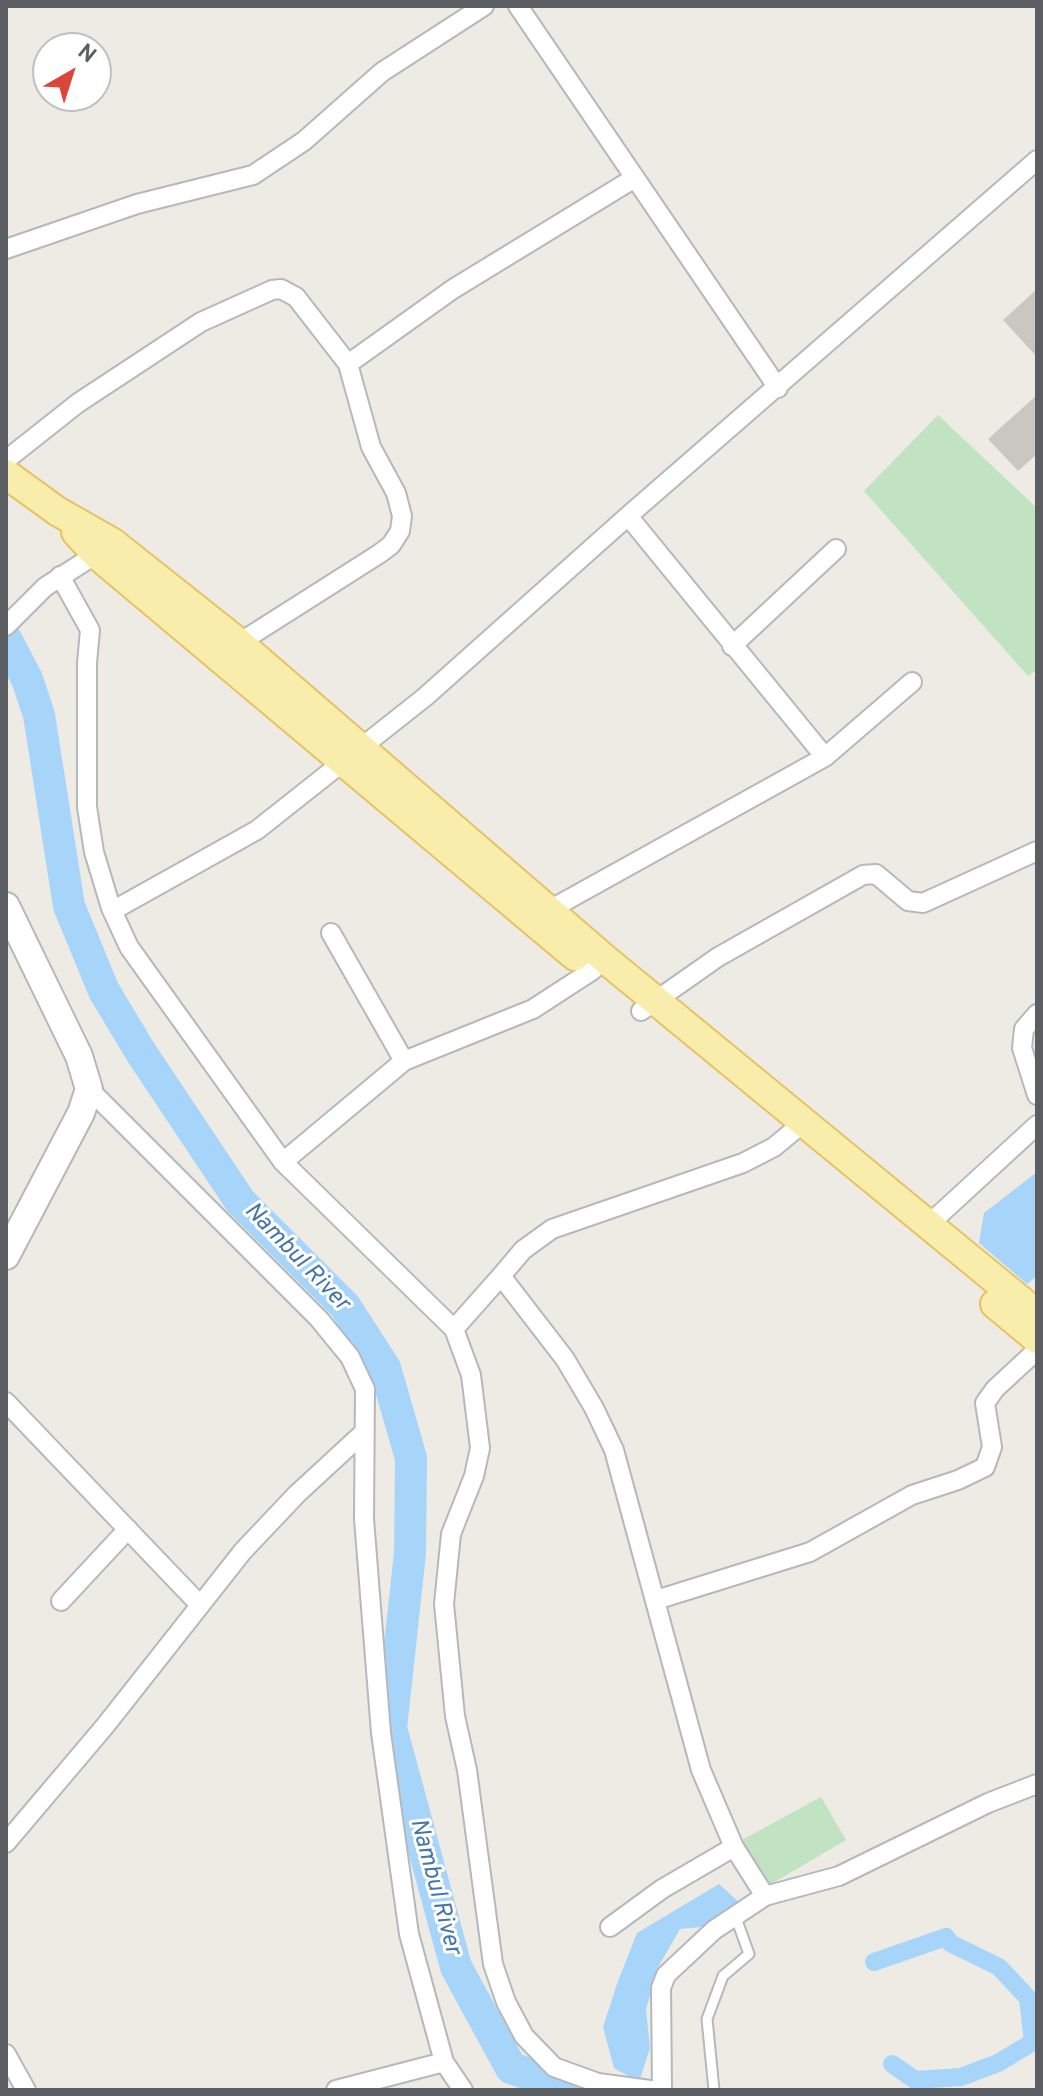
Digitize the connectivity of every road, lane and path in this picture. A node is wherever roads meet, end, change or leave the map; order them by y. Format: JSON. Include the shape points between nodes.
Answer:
{"nodes":[{"id":1,"x":484,"y":6,"type":"edge"},
{"id":2,"x":518,"y":6,"type":"edge"},
{"id":3,"x":1037,"y":160,"type":"edge"},
{"id":4,"x":633,"y":179,"type":"junction"},
{"id":5,"x":6,"y":249,"type":"edge"},
{"id":6,"x":348,"y":364,"type":"junction"},
{"id":7,"x":778,"y":388,"type":"junction"},
{"id":8,"x":6,"y":460,"type":"edge"},
{"id":9,"x":6,"y":474,"type":"edge"},
{"id":10,"x":628,"y":516,"type":"junction"},
{"id":11,"x":105,"y":548,"type":"junction"},
{"id":12,"x":836,"y":549,"type":"dead end"},
{"id":13,"x":52,"y":582,"type":"junction"},
{"id":14,"x":6,"y":626,"type":"edge"},
{"id":15,"x":239,"y":643,"type":"junction"},
{"id":16,"x":732,"y":646,"type":"junction"},
{"id":17,"x":912,"y":682,"type":"dead end"},
{"id":18,"x":349,"y":754,"type":"junction"},
{"id":19,"x":825,"y":757,"type":"junction"},
{"id":20,"x":1037,"y":851,"type":"edge"},
{"id":21,"x":6,"y":906,"type":"edge"},
{"id":22,"x":111,"y":908,"type":"junction"},
{"id":23,"x":551,"y":909,"type":"junction"},
{"id":24,"x":331,"y":933,"type":"dead end"},
{"id":25,"x":593,"y":970,"type":"junction"},
{"id":26,"x":649,"y":1006,"type":"junction"},
{"id":27,"x":1037,"y":1014,"type":"edge"},
{"id":28,"x":404,"y":1061,"type":"junction"},
{"id":29,"x":89,"y":1089,"type":"junction"},
{"id":30,"x":1037,"y":1095,"type":"edge"},
{"id":31,"x":1037,"y":1125,"type":"edge"},
{"id":32,"x":796,"y":1129,"type":"junction"},
{"id":33,"x":283,"y":1162,"type":"junction"},
{"id":34,"x":927,"y":1226,"type":"junction"},
{"id":35,"x":6,"y":1256,"type":"edge"},
{"id":36,"x":501,"y":1276,"type":"junction"},
{"id":37,"x":1037,"y":1314,"type":"edge"},
{"id":38,"x":454,"y":1329,"type":"junction"},
{"id":39,"x":1037,"y":1339,"type":"edge"},
{"id":40,"x":1037,"y":1350,"type":"edge"},
{"id":41,"x":6,"y":1402,"type":"edge"},
{"id":42,"x":362,"y":1434,"type":"junction"},
{"id":43,"x":128,"y":1529,"type":"junction"},
{"id":44,"x":656,"y":1600,"type":"junction"},
{"id":45,"x":61,"y":1601,"type":"dead end"},
{"id":46,"x":200,"y":1605,"type":"junction"},
{"id":47,"x":1037,"y":1784,"type":"edge"},
{"id":48,"x":6,"y":1843,"type":"edge"},
{"id":49,"x":734,"y":1847,"type":"junction"},
{"id":50,"x":765,"y":1896,"type":"junction"},
{"id":51,"x":735,"y":1915,"type":"junction"},
{"id":52,"x":610,"y":1927,"type":"dead end"},
{"id":53,"x":6,"y":2054,"type":"edge"},
{"id":54,"x":444,"y":2062,"type":"junction"},
{"id":55,"x":26,"y":2090,"type":"edge"},
{"id":56,"x":336,"y":2090,"type":"edge"},
{"id":57,"x":463,"y":2090,"type":"edge"},
{"id":58,"x":650,"y":2090,"type":"edge"},
{"id":59,"x":662,"y":2090,"type":"edge"},
{"id":60,"x":714,"y":2090,"type":"edge"}],
"edges":[{"from":1,"to":5,"type":"street","via":[[382,72],[304,141],[253,175],[137,204]]},
{"from":2,"to":4,"type":"street"},
{"from":3,"to":7,"type":"street"},
{"from":4,"to":6,"type":"street","via":[[453,289]]},
{"from":4,"to":7,"type":"street"},
{"from":6,"to":8,"type":"street","via":[[296,297],[272,290],[201,322],[78,403]]},
{"from":6,"to":15,"type":"street","via":[[371,447],[396,493],[400,531],[379,554]]},
{"from":7,"to":10,"type":"street"},
{"from":9,"to":11,"type":"main road"},
{"from":10,"to":16,"type":"street"},
{"from":10,"to":18,"type":"street","via":[[467,663]]},
{"from":11,"to":13,"type":"street"},
{"from":11,"to":15,"type":"main road"},
{"from":11,"to":18,"type":"main road"},
{"from":12,"to":16,"type":"street"},
{"from":13,"to":14,"type":"street"},
{"from":13,"to":22,"type":"street","via":[[90,630],[87,807]]},
{"from":15,"to":18,"type":"main road"},
{"from":16,"to":19,"type":"street"},
{"from":17,"to":19,"type":"street"},
{"from":18,"to":22,"type":"street","via":[[233,845]]},
{"from":18,"to":23,"type":"main road"},
{"from":18,"to":25,"type":"main road"},
{"from":19,"to":23,"type":"street"},
{"from":20,"to":26,"type":"street","via":[[923,903],[908,901],[876,874],[863,875],[718,957]]},
{"from":21,"to":29,"type":"street","via":[[79,1056]]},
{"from":22,"to":33,"type":"street","via":[[129,947]]},
{"from":23,"to":26,"type":"main road"},
{"from":24,"to":28,"type":"street"},
{"from":25,"to":26,"type":"main road"},
{"from":25,"to":28,"type":"street","via":[[533,1009]]},
{"from":26,"to":32,"type":"main road"},
{"from":27,"to":30,"type":"street","via":[[1024,1029],[1022,1048]]},
{"from":28,"to":33,"type":"street"},
{"from":29,"to":35,"type":"street"},
{"from":29,"to":42,"type":"street","via":[[238,1235],[350,1357],[365,1389]]},
{"from":31,"to":34,"type":"street"},
{"from":32,"to":34,"type":"main road"},
{"from":32,"to":36,"type":"street","via":[[743,1163],[552,1229],[523,1250]]},
{"from":32,"to":39,"type":"main road"},
{"from":33,"to":38,"type":"street"},
{"from":34,"to":37,"type":"main road"},
{"from":36,"to":38,"type":"street"},
{"from":36,"to":44,"type":"street","via":[[565,1359],[594,1408],[614,1450]]},
{"from":38,"to":58,"type":"street","via":[[471,1375],[480,1448],[451,1534],[444,1604],[455,1716],[493,1964],[524,2036],[554,2067],[598,2083]]},
{"from":40,"to":44,"type":"street","via":[[985,1403],[992,1447],[985,1467],[912,1495],[810,1552]]},
{"from":41,"to":43,"type":"street"},
{"from":42,"to":46,"type":"street","via":[[297,1494]]},
{"from":42,"to":54,"type":"street","via":[[383,1749],[409,1934]]},
{"from":43,"to":45,"type":"street"},
{"from":43,"to":46,"type":"street"},
{"from":44,"to":49,"type":"street","via":[[701,1770]]},
{"from":46,"to":48,"type":"street"},
{"from":47,"to":50,"type":"street","via":[[839,1876]]},
{"from":49,"to":50,"type":"street"},
{"from":49,"to":52,"type":"street"},
{"from":50,"to":51,"type":"street"},
{"from":51,"to":59,"type":"street","via":[[685,1953],[666,1975],[661,1988]]},
{"from":51,"to":60,"type":"lane","via":[[749,1954],[723,1976],[707,2019]]},
{"from":53,"to":55,"type":"street"},
{"from":54,"to":56,"type":"street"},
{"from":54,"to":57,"type":"street"}]}
